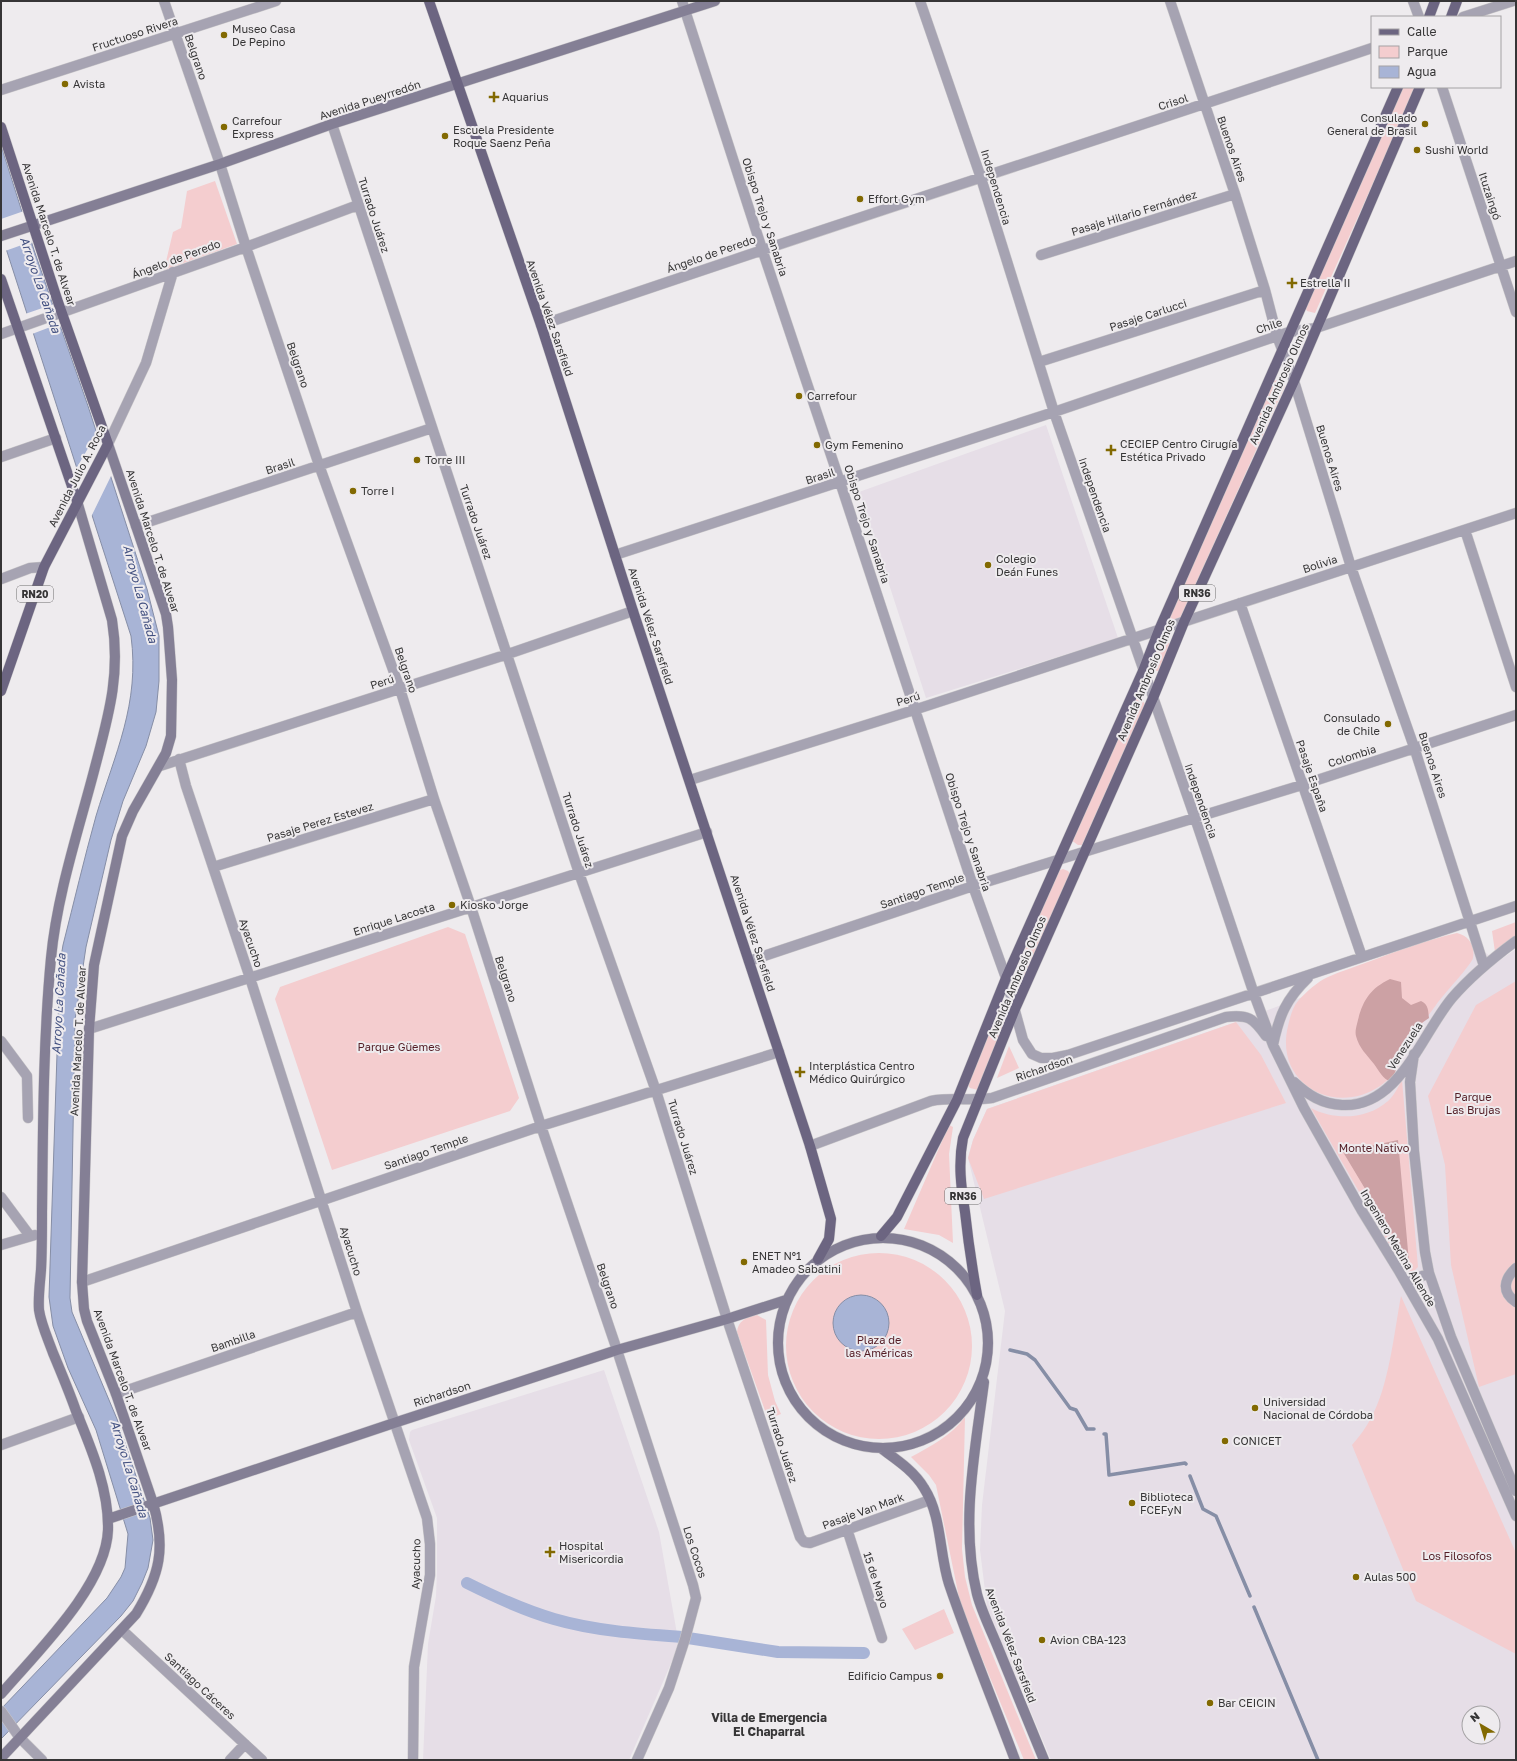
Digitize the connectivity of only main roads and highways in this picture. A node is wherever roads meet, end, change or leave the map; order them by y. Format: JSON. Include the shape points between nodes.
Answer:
{"nodes":[{"id":1,"x":429,"y":1,"type":"edge"},
{"id":2,"x":714,"y":1,"type":"edge"},
{"id":3,"x":1435,"y":1,"type":"edge"},
{"id":4,"x":1458,"y":1,"type":"edge"},
{"id":5,"x":684,"y":6,"type":"edge"},
{"id":6,"x":1429,"y":16,"type":"edge"},
{"id":7,"x":1451,"y":16,"type":"edge"},
{"id":8,"x":457,"y":85,"type":"junction"},
{"id":9,"x":1398,"y":88,"type":"edge"},
{"id":10,"x":1420,"y":88,"type":"edge"},
{"id":11,"x":1,"y":127,"type":"edge"},
{"id":12,"x":30,"y":226,"type":"junction"},
{"id":13,"x":1,"y":236,"type":"edge"},
{"id":14,"x":1,"y":279,"type":"edge"},
{"id":15,"x":108,"y":444,"type":"junction"},
{"id":16,"x":77,"y":501,"type":"junction"},
{"id":17,"x":1,"y":691,"type":"edge"},
{"id":18,"x":881,"y":1236,"type":"junction"},
{"id":19,"x":818,"y":1259,"type":"junction"},
{"id":20,"x":978,"y":1295,"type":"junction"},
{"id":21,"x":786,"y":1300,"type":"junction"},
{"id":22,"x":985,"y":1368,"type":"junction"},
{"id":23,"x":882,"y":1449,"type":"junction"},
{"id":24,"x":149,"y":1505,"type":"junction"},
{"id":25,"x":108,"y":1519,"type":"junction"},
{"id":26,"x":1,"y":1694,"type":"edge"},
{"id":27,"x":1,"y":1758,"type":"edge"},
{"id":28,"x":1015,"y":1760,"type":"edge"},
{"id":29,"x":1044,"y":1760,"type":"edge"}],
"edges":[{"from":1,"to":8,"type":"main road","name":"Avenida Vélez Sarsfield"},
{"from":2,"to":5,"type":"main road","name":"Avenida Pueyrredón"},
{"from":3,"to":6,"type":"main road"},
{"from":4,"to":7,"type":"main road"},
{"from":5,"to":8,"type":"main road","name":"Avenida Pueyrredón"},
{"from":8,"to":12,"type":"main road","name":"Avenida Pueyrredón","via":[[332,124],[220,164]]},
{"from":8,"to":19,"type":"main road","name":"Avenida Vélez Sarsfield","via":[[541,325],[810,1146],[831,1219],[829,1239]]},
{"from":9,"to":18,"type":"main road","name":"Avenida Ambrosio Olmos","number":"RN36","via":[[1006,978],[957,1100],[897,1217]]},
{"from":10,"to":20,"type":"main road","name":"Avenida Ambrosio Olmos","number":"RN36","via":[[1294,381],[1184,622],[1153,698],[1015,1009],[963,1138],[960,1163],[969,1249]]},
{"from":11,"to":12,"type":"main road","name":"Avenida Marcelo T. de Alvear"},
{"from":12,"to":13,"type":"main road","name":"Avenida Pueyrredón"},
{"from":12,"to":15,"type":"main road","name":"Avenida Marcelo T. de Alvear"},
{"from":14,"to":16,"type":"main road"},
{"from":15,"to":16,"type":"main road","name":"Avenida Julio A. Roca","number":"RN20"},
{"from":15,"to":24,"type":"main road","name":"Avenida Marcelo T. de Alvear","via":[[163,602],[168,627],[172,712],[166,753],[126,825],[117,851],[96,947],[89,1029],[82,1282],[87,1321],[116,1394]]},
{"from":16,"to":17,"type":"main road","name":"Avenida Julio A. Roca","number":"RN20","via":[[44,567]]},
{"from":16,"to":25,"type":"main road","via":[[112,620],[116,667],[110,711],[69,864],[53,940],[44,1047],[39,1309],[45,1332],[99,1472]]},
{"from":18,"to":19,"type":"main road","number":"RN36","via":[[857,1240]]},
{"from":18,"to":20,"type":"main road","number":"RN36","via":[[911,1241],[932,1249],[966,1277]]},
{"from":19,"to":21,"type":"main road","number":"RN36","via":[[799,1278]]},
{"from":20,"to":22,"type":"main road","number":"RN36","via":[[984,1312],[989,1344]]},
{"from":21,"to":23,"type":"main road","number":"RN36","via":[[779,1319],[778,1362],[786,1386],[798,1407],[814,1424],[835,1438],[858,1446]]},
{"from":21,"to":24,"type":"main road","name":"Richardson","via":[[617,1350]]},
{"from":22,"to":23,"type":"main road","number":"RN36","via":[[975,1394],[958,1417],[936,1434],[910,1445]]},
{"from":22,"to":29,"type":"main road","name":"Avenida Vélez Sarsfield","number":"RN36","via":[[970,1499],[970,1544],[974,1578],[983,1609]]},
{"from":23,"to":28,"type":"main road","number":"RN36","via":[[919,1480],[930,1500],[949,1584]]},
{"from":24,"to":25,"type":"main road","name":"Richardson"},
{"from":24,"to":27,"type":"main road","name":"Avenida Marcelo T. de Alvear","via":[[160,1533],[161,1549],[159,1565],[147,1597],[122,1630]]},
{"from":25,"to":26,"type":"main road","via":[[105,1550],[89,1584],[64,1621]]}]}
